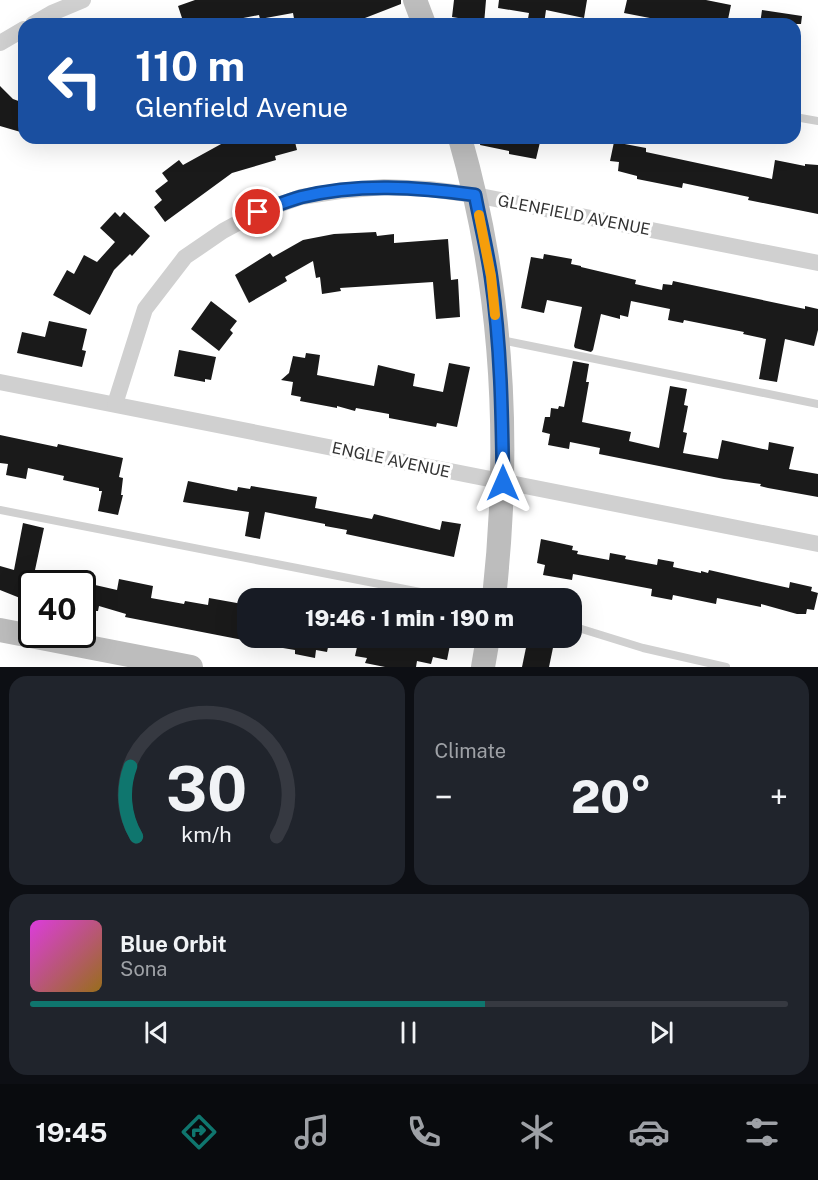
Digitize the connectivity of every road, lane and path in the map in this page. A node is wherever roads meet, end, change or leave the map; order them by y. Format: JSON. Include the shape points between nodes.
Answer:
{"nodes":[{"id":1,"x":83,"y":0,"type":"edge"},
{"id":2,"x":415,"y":0,"type":"edge"},
{"id":3,"x":43,"y":18,"type":"edge"},
{"id":4,"x":422,"y":18,"type":"edge"},
{"id":5,"x":18,"y":32,"type":"edge"},
{"id":6,"x":0,"y":43,"type":"edge"},
{"id":7,"x":801,"y":118,"type":"edge"},
{"id":8,"x":818,"y":121,"type":"edge"},
{"id":9,"x":461,"y":144,"type":"edge"},
{"id":10,"x":475,"y":195,"type":"junction"},
{"id":11,"x":818,"y":262,"type":"edge"},
{"id":12,"x":498,"y":339,"type":"junction"},
{"id":13,"x":0,"y":382,"type":"edge"},
{"id":14,"x":115,"y":404,"type":"junction"},
{"id":15,"x":818,"y":404,"type":"edge"},
{"id":16,"x":503,"y":483,"type":"junction"},
{"id":17,"x":0,"y":510,"type":"edge"},
{"id":18,"x":818,"y":544,"type":"edge"},
{"id":19,"x":400,"y":588,"type":"edge"},
{"id":20,"x":495,"y":588,"type":"edge"},
{"id":21,"x":582,"y":629,"type":"edge"},
{"id":22,"x":0,"y":630,"type":"edge"},
{"id":23,"x":486,"y":648,"type":"edge"},
{"id":24,"x":155,"y":663,"type":"edge"},
{"id":25,"x":191,"y":667,"type":"edge"},
{"id":26,"x":483,"y":667,"type":"edge"},
{"id":27,"x":726,"y":667,"type":"edge"}],
"edges":[{"from":1,"to":3,"type":"street"},
{"from":2,"to":4,"type":"street"},
{"from":5,"to":6,"type":"street"},
{"from":7,"to":8,"type":"lane"},
{"from":9,"to":10,"type":"street"},
{"from":10,"to":11,"type":"street","name":"GLENFIELD AVENUE"},
{"from":10,"to":12,"type":"street","via":[[491,276]]},
{"from":10,"to":14,"type":"street","name":"GLENFIELD AVENUE","via":[[418,188],[340,191],[301,197],[258,212],[223,231],[185,257],[145,309]]},
{"from":12,"to":15,"type":"lane"},
{"from":12,"to":16,"type":"street"},
{"from":13,"to":14,"type":"street","name":"ENGLE AVENUE"},
{"from":14,"to":16,"type":"street","name":"ENGLE AVENUE"},
{"from":16,"to":18,"type":"street","name":"ENGLE AVENUE"},
{"from":16,"to":20,"type":"street"},
{"from":17,"to":19,"type":"lane"},
{"from":21,"to":27,"type":"lane","via":[[664,654]]},
{"from":22,"to":24,"type":"street"},
{"from":23,"to":26,"type":"street"},
{"from":24,"to":25,"type":"street"}]}
